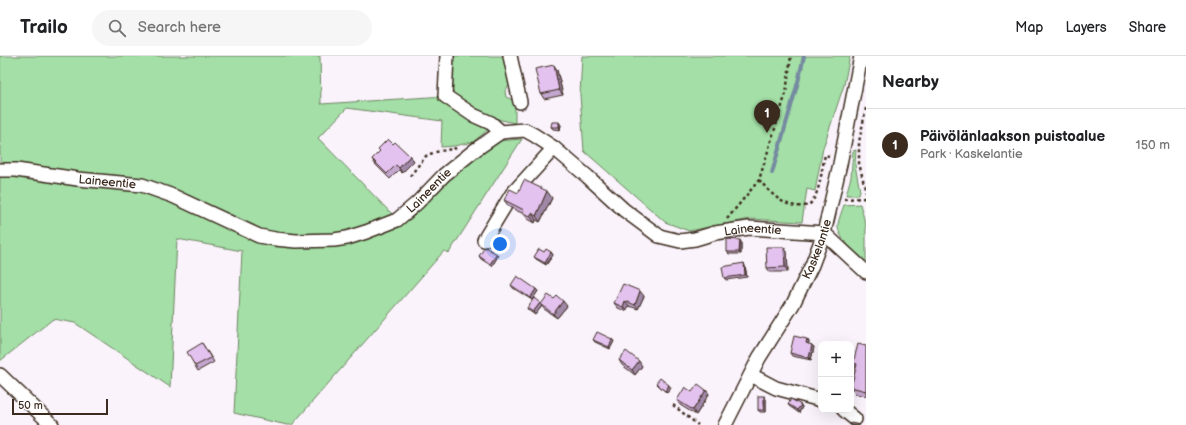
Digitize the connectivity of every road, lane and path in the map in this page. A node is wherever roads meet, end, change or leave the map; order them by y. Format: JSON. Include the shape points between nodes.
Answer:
{"nodes":[{"id":1,"x":447,"y":56,"type":"edge"},
{"id":2,"x":510,"y":56,"type":"edge"},
{"id":3,"x":790,"y":56,"type":"edge"},
{"id":4,"x":861,"y":56,"type":"edge"},
{"id":5,"x":520,"y":102,"type":"dead end"},
{"id":6,"x":866,"y":108,"type":"edge"},
{"id":7,"x":501,"y":132,"type":"junction"},
{"id":8,"x":554,"y":148,"type":"junction"},
{"id":9,"x":475,"y":150,"type":"junction"},
{"id":10,"x":831,"y":156,"type":"dead end"},
{"id":11,"x":0,"y":170,"type":"edge"},
{"id":12,"x":410,"y":176,"type":"dead end"},
{"id":13,"x":759,"y":180,"type":"junction"},
{"id":14,"x":866,"y":192,"type":"edge"},
{"id":15,"x":866,"y":198,"type":"edge"},
{"id":16,"x":847,"y":200,"type":"dead end"},
{"id":17,"x":715,"y":233,"type":"junction"},
{"id":18,"x":824,"y":233,"type":"junction"},
{"id":19,"x":484,"y":240,"type":"dead end"},
{"id":20,"x":866,"y":272,"type":"edge"},
{"id":21,"x":0,"y":375,"type":"edge"},
{"id":22,"x":751,"y":375,"type":"junction"},
{"id":23,"x":818,"y":399,"type":"edge"},
{"id":24,"x":673,"y":405,"type":"dead end"},
{"id":25,"x":848,"y":413,"type":"edge"},
{"id":26,"x":855,"y":419,"type":"dead end"},
{"id":27,"x":52,"y":425,"type":"edge"},
{"id":28,"x":698,"y":425,"type":"edge"},
{"id":29,"x":725,"y":425,"type":"edge"}],
"edges":[{"from":1,"to":7,"type":"street","via":[[446,96],[473,116],[491,122]]},
{"from":2,"to":5,"type":"street"},
{"from":3,"to":13,"type":"path","via":[[786,93]]},
{"from":4,"to":18,"type":"street","name":"Kaskelantie"},
{"from":6,"to":14,"type":"path","via":[[859,142],[859,163]]},
{"from":7,"to":8,"type":"street","name":"Laineentie","via":[[525,130]]},
{"from":7,"to":9,"type":"street","name":"Laineentie"},
{"from":8,"to":17,"type":"street","name":"Laineentie","via":[[624,210],[659,236],[680,241]]},
{"from":8,"to":19,"type":"street","via":[[512,194]]},
{"from":9,"to":11,"type":"street","name":"Laineentie","via":[[444,175],[397,220],[366,232],[334,240],[296,241],[259,236],[173,196],[142,185]]},
{"from":9,"to":12,"type":"path","via":[[466,146],[435,152],[426,156]]},
{"from":10,"to":13,"type":"path","via":[[825,155],[816,194],[806,206],[786,204]]},
{"from":13,"to":17,"type":"path"},
{"from":15,"to":16,"type":"path"},
{"from":17,"to":18,"type":"street","name":"Laineentie","via":[[749,228]]},
{"from":18,"to":20,"type":"street"},
{"from":18,"to":22,"type":"street","name":"Kaskelantie","via":[[812,265],[792,304]]},
{"from":21,"to":27,"type":"street"},
{"from":22,"to":23,"type":"street","via":[[776,388]]},
{"from":22,"to":29,"type":"street","name":"Kaskelantie"},
{"from":24,"to":28,"type":"path"},
{"from":25,"to":26,"type":"street"}]}
